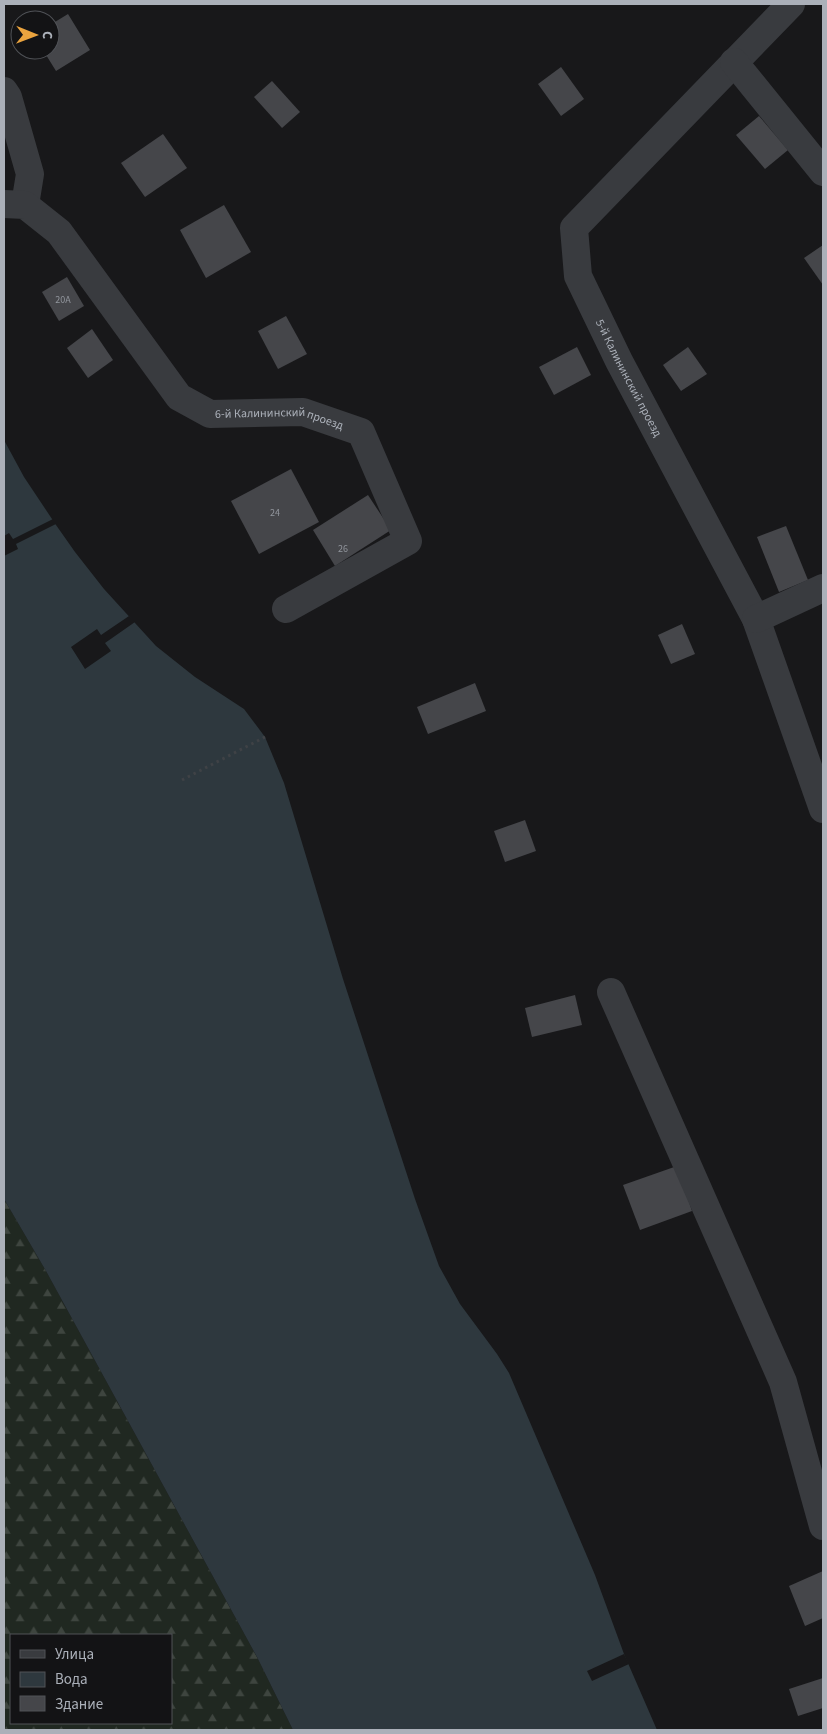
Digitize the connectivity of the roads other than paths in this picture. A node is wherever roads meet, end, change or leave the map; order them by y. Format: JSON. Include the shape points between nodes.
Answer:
{"nodes":[{"id":1,"x":790,"y":4,"type":"edge"},
{"id":2,"x":734,"y":62,"type":"junction"},
{"id":3,"x":4,"y":91,"type":"edge"},
{"id":4,"x":823,"y":172,"type":"edge"},
{"id":5,"x":14,"y":205,"type":"edge"},
{"id":6,"x":823,"y":588,"type":"edge"},
{"id":7,"x":286,"y":609,"type":"dead end"},
{"id":8,"x":756,"y":619,"type":"junction"},
{"id":9,"x":823,"y":809,"type":"edge"},
{"id":10,"x":611,"y":992,"type":"dead end"},
{"id":11,"x":823,"y":1526,"type":"edge"}],
"edges":[{"from":1,"to":2,"type":"street","name":"5-й Калининский проезд"},
{"from":2,"to":4,"type":"street"},
{"from":2,"to":8,"type":"street","name":"5-й Калининский проезд","via":[[574,228],[578,276],[619,361]]},
{"from":3,"to":5,"type":"street","via":[[30,174]]},
{"from":5,"to":7,"type":"street","name":"6-й Калининский проезд","via":[[59,232],[179,398],[210,414],[303,412],[361,432],[408,541]]},
{"from":6,"to":8,"type":"street"},
{"from":8,"to":9,"type":"street","name":"5-й Калининский проезд"},
{"from":10,"to":11,"type":"street","via":[[784,1382]]}]}
